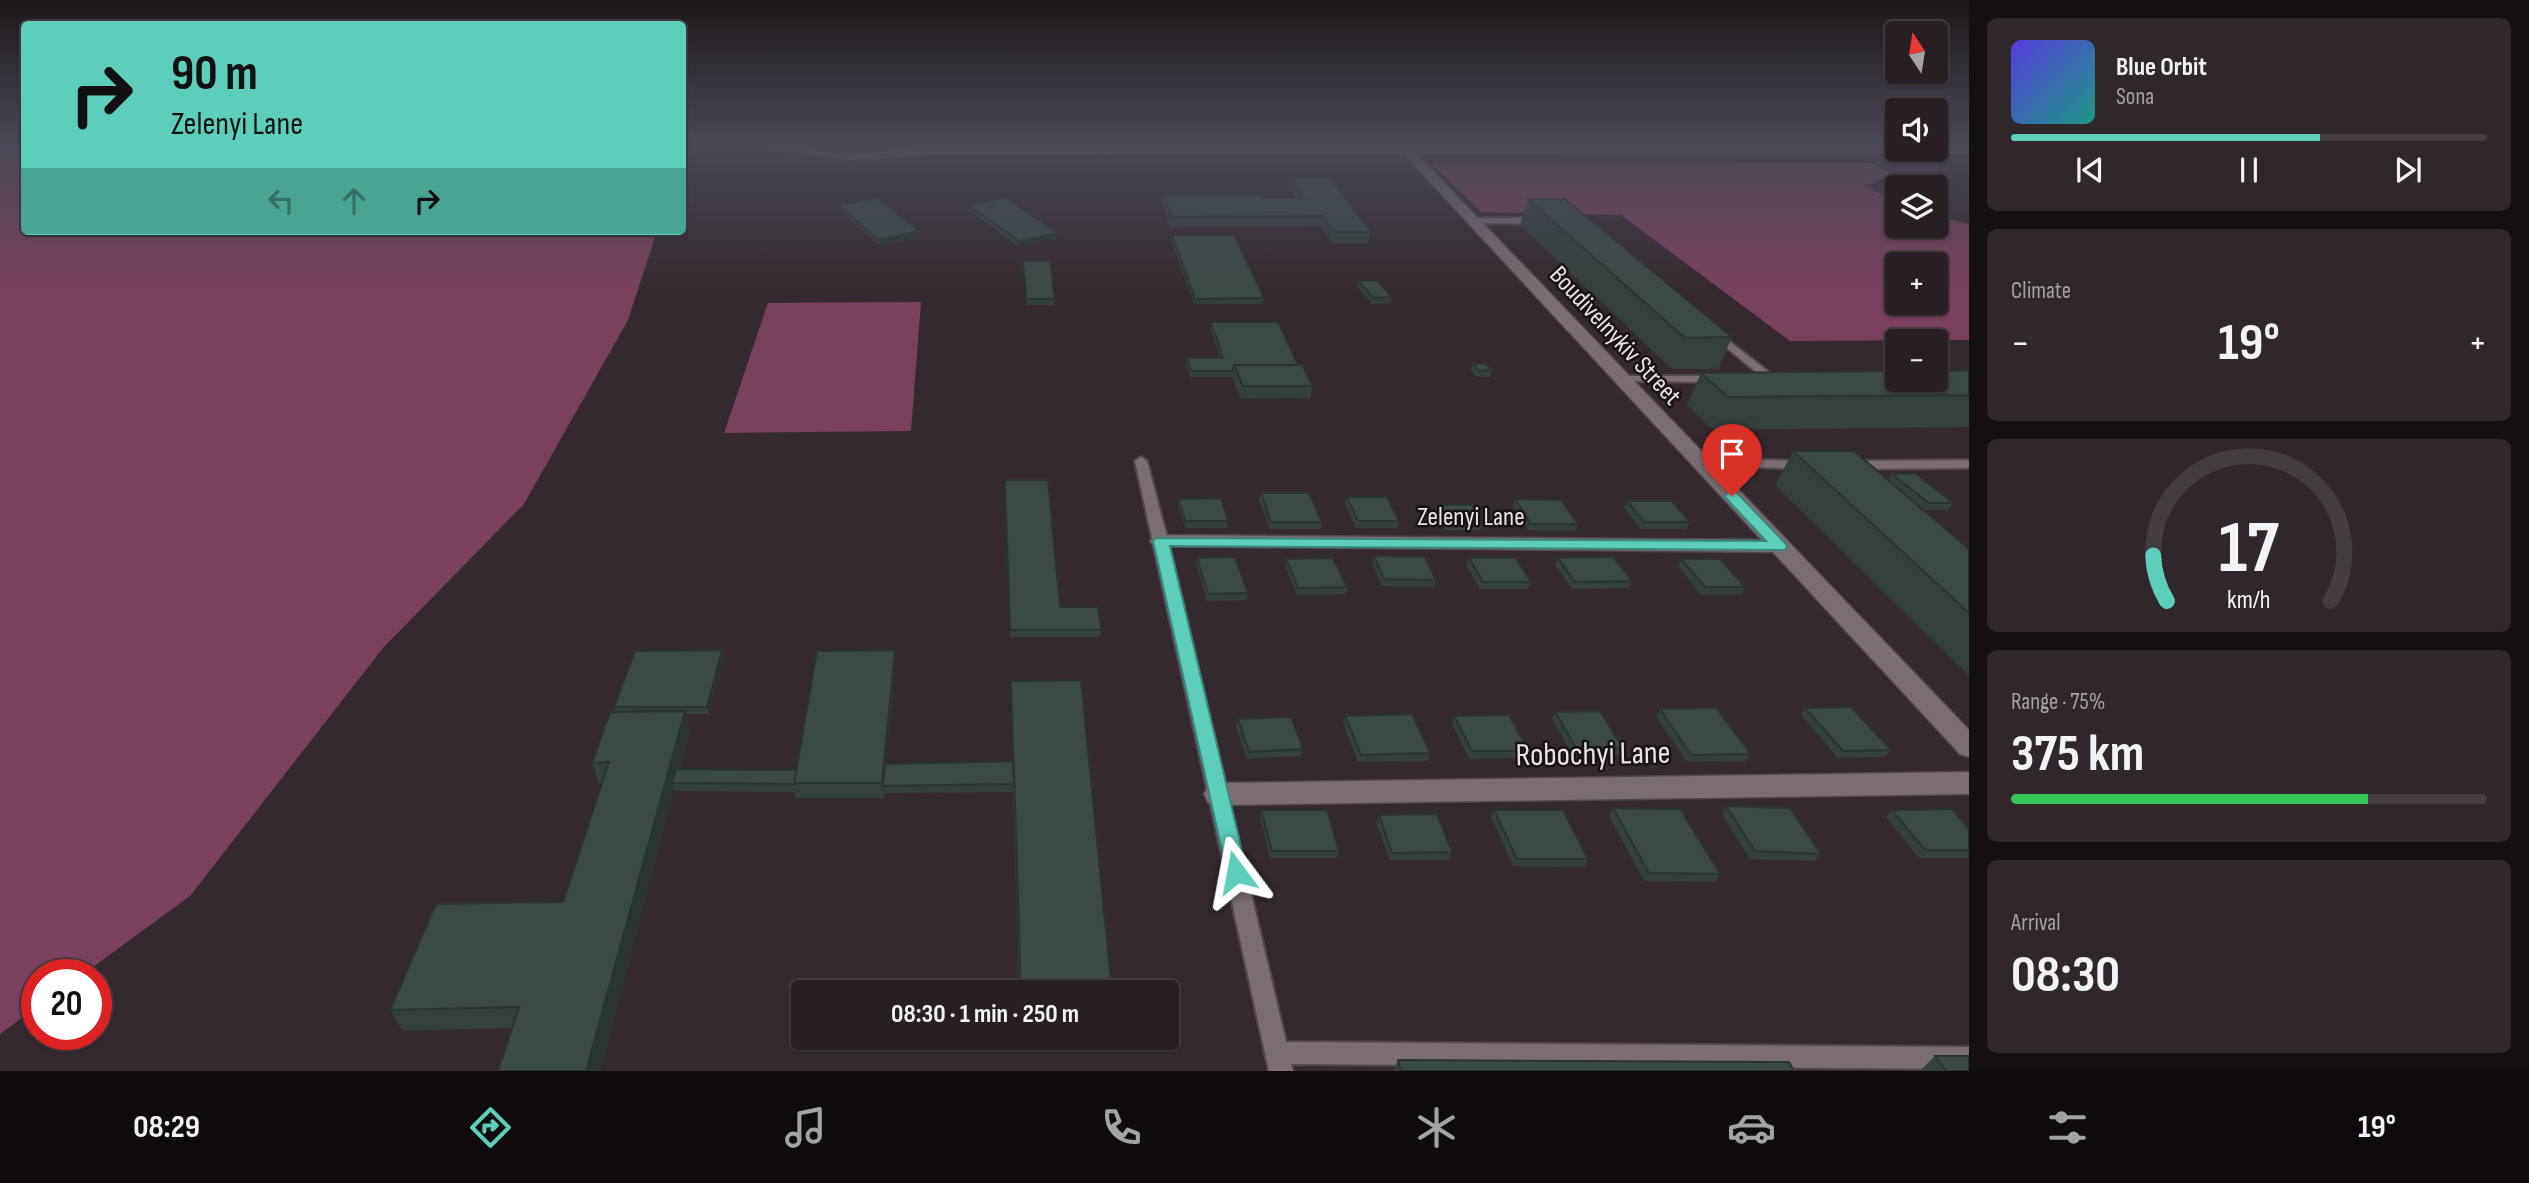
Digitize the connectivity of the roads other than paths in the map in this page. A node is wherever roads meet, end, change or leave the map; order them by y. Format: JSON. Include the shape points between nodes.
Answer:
{"nodes":[{"id":1,"x":1445,"y":192,"type":"edge"},
{"id":2,"x":1471,"y":220,"type":"junction"},
{"id":3,"x":1553,"y":221,"type":"edge"},
{"id":4,"x":1707,"y":326,"type":"edge"},
{"id":5,"x":1757,"y":378,"type":"edge"},
{"id":6,"x":1622,"y":379,"type":"junction"},
{"id":7,"x":1730,"y":379,"type":"edge"},
{"id":8,"x":1141,"y":461,"type":"dead end"},
{"id":9,"x":1700,"y":462,"type":"junction"},
{"id":10,"x":1969,"y":464,"type":"edge"},
{"id":11,"x":1825,"y":465,"type":"edge"},
{"id":12,"x":1858,"y":483,"type":"edge"},
{"id":13,"x":1161,"y":541,"type":"junction"},
{"id":14,"x":1779,"y":546,"type":"junction"},
{"id":15,"x":1969,"y":747,"type":"edge"},
{"id":16,"x":1969,"y":783,"type":"edge"},
{"id":17,"x":1218,"y":794,"type":"junction"},
{"id":18,"x":1969,"y":1058,"type":"edge"},
{"id":19,"x":1279,"y":1062,"type":"edge"}],
"edges":[{"from":1,"to":2,"type":"street","name":"Boudivelnykiv Street"},
{"from":2,"to":3,"type":"lane"},
{"from":2,"to":6,"type":"street","name":"Boudivelnykiv Street"},
{"from":4,"to":5,"type":"lane","via":[[1770,378]]},
{"from":6,"to":7,"type":"lane"},
{"from":6,"to":9,"type":"street","name":"Boudivelnykiv Street"},
{"from":8,"to":13,"type":"lane"},
{"from":9,"to":11,"type":"lane"},
{"from":9,"to":14,"type":"street","name":"Boudivelnykiv Street"},
{"from":10,"to":12,"type":"lane","via":[[1839,466]]},
{"from":13,"to":14,"type":"street","name":"Zelenyi Lane"},
{"from":13,"to":17,"type":"lane"},
{"from":14,"to":15,"type":"street","name":"Boudivelnykiv Street"},
{"from":16,"to":17,"type":"street","name":"Robochyi Lane"},
{"from":17,"to":19,"type":"lane"},
{"from":18,"to":19,"type":"lane"}]}
